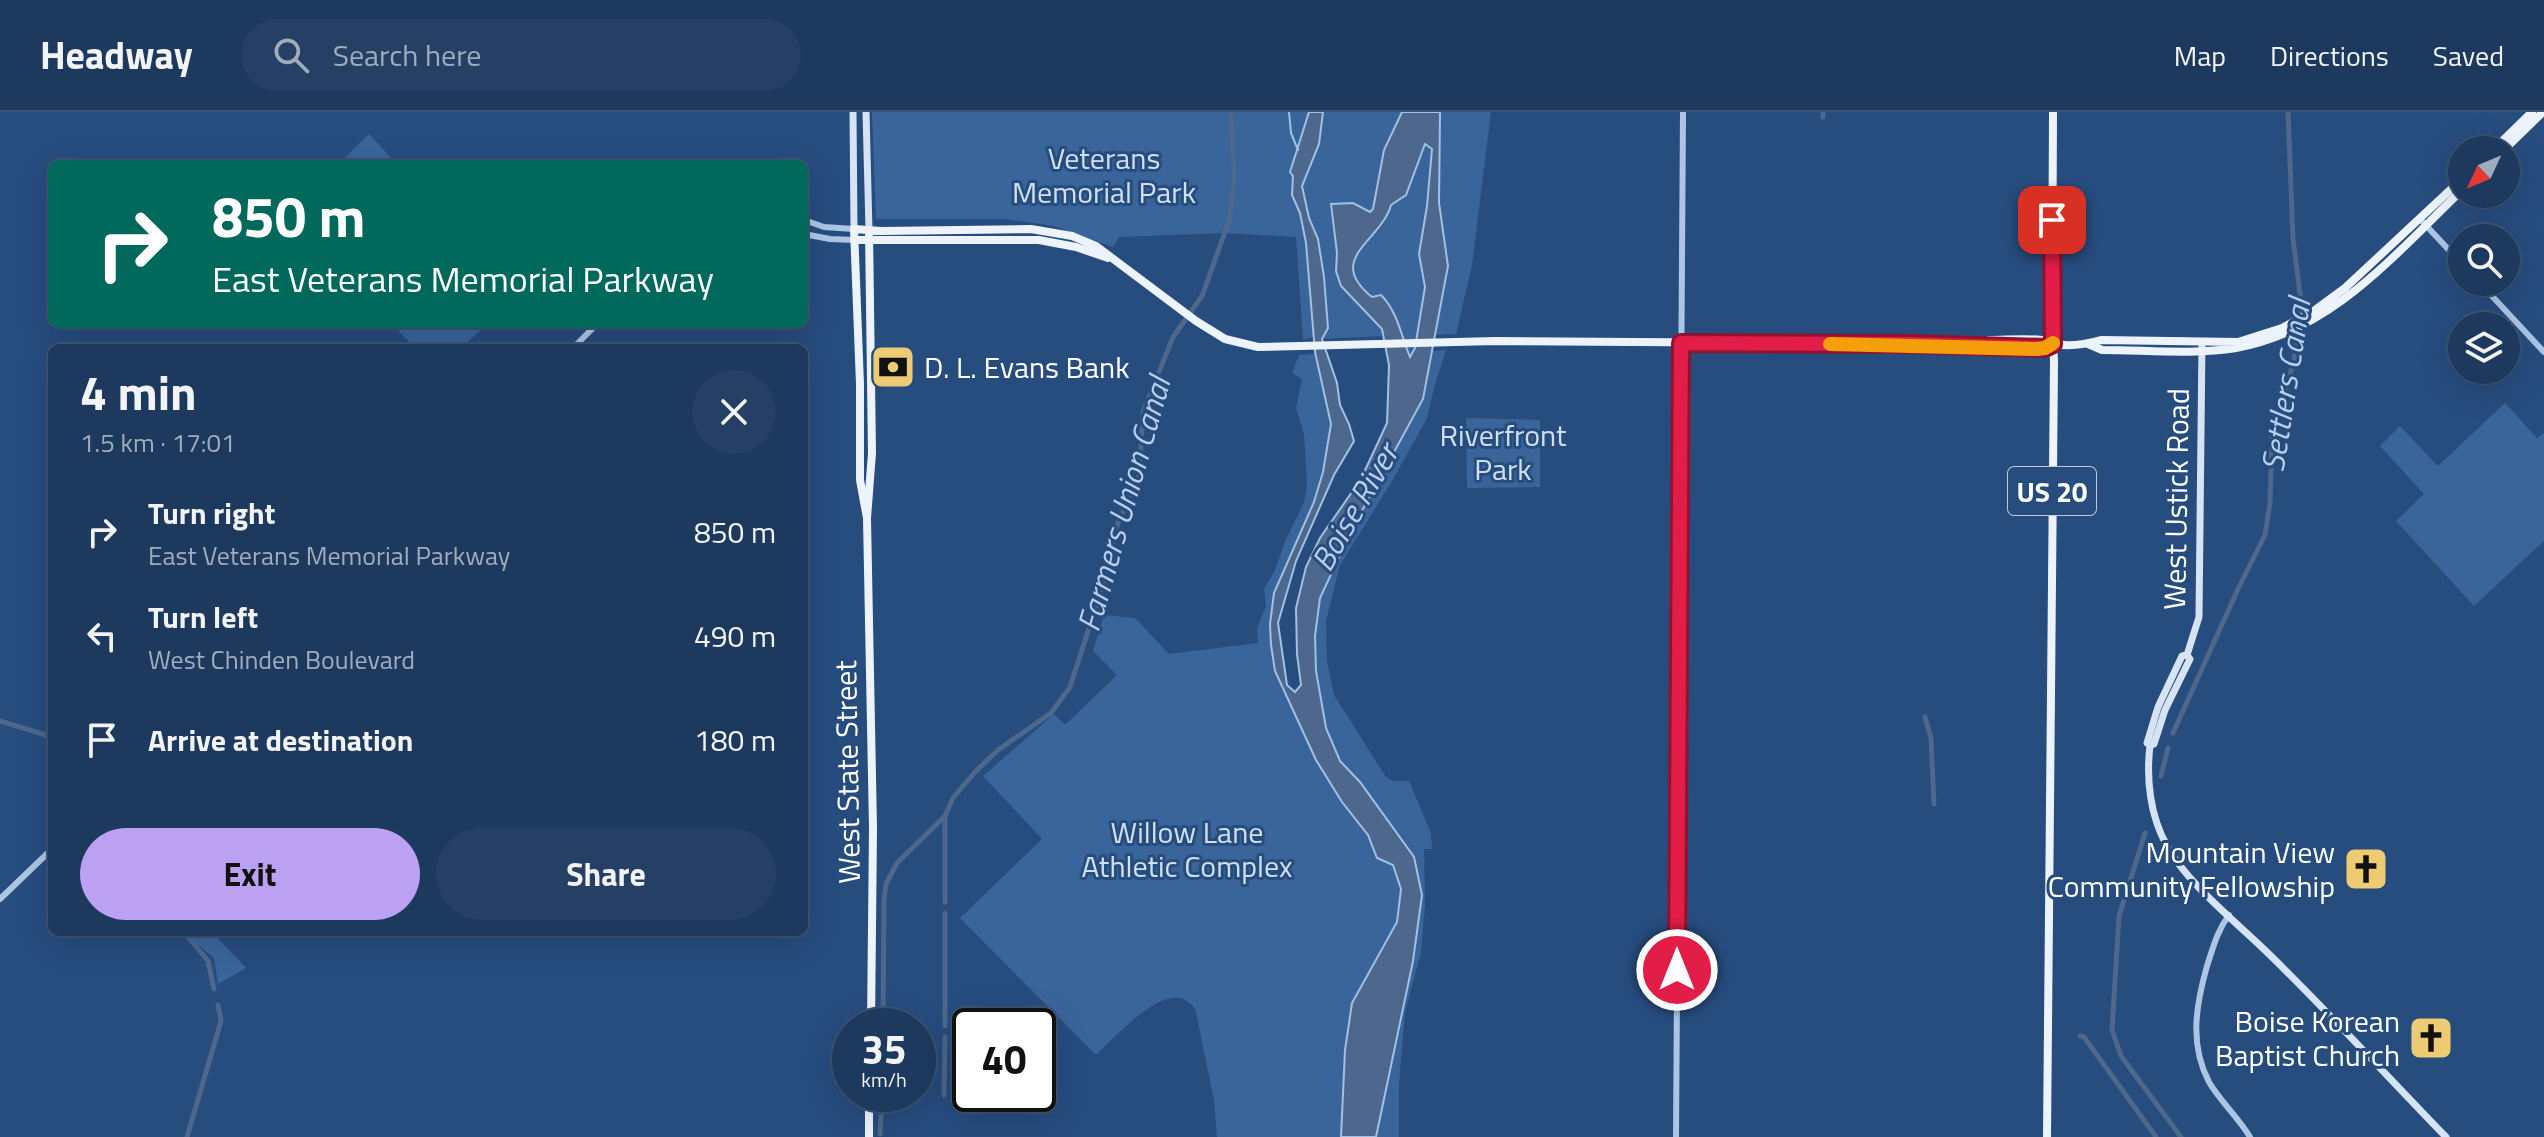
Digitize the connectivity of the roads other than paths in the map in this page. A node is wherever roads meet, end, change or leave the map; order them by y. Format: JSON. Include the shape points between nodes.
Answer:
{"nodes":[{"id":1,"x":851,"y":112,"type":"edge"},
{"id":2,"x":864,"y":112,"type":"edge"},
{"id":3,"x":1683,"y":112,"type":"edge"},
{"id":4,"x":2053,"y":112,"type":"edge"},
{"id":5,"x":2532,"y":112,"type":"edge"},
{"id":6,"x":2543,"y":112,"type":"edge"},
{"id":7,"x":2507,"y":136,"type":"edge"},
{"id":8,"x":2518,"y":136,"type":"edge"},
{"id":9,"x":2448,"y":194,"type":"edge"},
{"id":10,"x":2448,"y":201,"type":"edge"},
{"id":11,"x":808,"y":221,"type":"edge"},
{"id":12,"x":2423,"y":222,"type":"junction"},
{"id":13,"x":854,"y":229,"type":"junction"},
{"id":14,"x":869,"y":230,"type":"junction"},
{"id":15,"x":808,"y":235,"type":"edge"},
{"id":16,"x":854,"y":240,"type":"junction"},
{"id":17,"x":870,"y":241,"type":"junction"},
{"id":18,"x":2448,"y":249,"type":"edge"},
{"id":19,"x":1116,"y":261,"type":"junction"},
{"id":20,"x":2492,"y":296,"type":"edge"},
{"id":21,"x":593,"y":328,"type":"edge"},
{"id":22,"x":1681,"y":343,"type":"junction"},
{"id":23,"x":577,"y":344,"type":"edge"},
{"id":24,"x":2053,"y":344,"type":"junction"},
{"id":25,"x":2202,"y":347,"type":"junction"},
{"id":26,"x":2544,"y":352,"type":"edge"},
{"id":27,"x":860,"y":387,"type":"junction"},
{"id":28,"x":871,"y":413,"type":"junction"},
{"id":29,"x":860,"y":448,"type":"junction"},
{"id":30,"x":869,"y":483,"type":"junction"},
{"id":31,"x":867,"y":518,"type":"junction"},
{"id":32,"x":48,"y":853,"type":"edge"},
{"id":33,"x":0,"y":899,"type":"edge"},
{"id":34,"x":2229,"y":915,"type":"junction"},
{"id":35,"x":871,"y":1008,"type":"edge"},
{"id":36,"x":869,"y":1112,"type":"edge"},
{"id":37,"x":869,"y":1137,"type":"edge"},
{"id":38,"x":1676,"y":1137,"type":"edge"},
{"id":39,"x":2047,"y":1137,"type":"edge"},
{"id":40,"x":2250,"y":1137,"type":"edge"},
{"id":41,"x":2446,"y":1137,"type":"edge"}],
"edges":[{"from":1,"to":13,"type":"main road","name":"West State Street"},
{"from":2,"to":14,"type":"main road","name":"West State Street"},
{"from":3,"to":22,"type":"street"},
{"from":4,"to":24,"type":"main road","number":"US 20"},
{"from":5,"to":7,"type":"main road"},
{"from":6,"to":8,"type":"main road"},
{"from":9,"to":12,"type":"main road"},
{"from":10,"to":12,"type":"main road"},
{"from":11,"to":13,"type":"street"},
{"from":12,"to":18,"type":"street"},
{"from":12,"to":25,"type":"main road","via":[[2316,314],[2284,331]]},
{"from":13,"to":14,"type":"main road"},
{"from":13,"to":16,"type":"main road","name":"West State Street"},
{"from":14,"to":17,"type":"main road","name":"West State Street"},
{"from":14,"to":19,"type":"main road","via":[[1051,231],[1096,246]]},
{"from":15,"to":16,"type":"street"},
{"from":16,"to":17,"type":"main road"},
{"from":16,"to":27,"type":"main road","name":"West State Street"},
{"from":17,"to":19,"type":"main road","via":[[1039,240]]},
{"from":17,"to":28,"type":"main road","name":"West State Street"},
{"from":19,"to":22,"type":"main road","via":[[1225,339],[1258,347]]},
{"from":20,"to":26,"type":"street"},
{"from":21,"to":23,"type":"street"},
{"from":22,"to":24,"type":"main road","via":[[2037,349]]},
{"from":22,"to":38,"type":"street"},
{"from":24,"to":25,"type":"main road","via":[[2088,344],[2102,350]]},
{"from":24,"to":39,"type":"main road","number":"US 20"},
{"from":25,"to":34,"type":"main road","name":"West Ustick Road","via":[[2199,617],[2190,659],[2150,745],[2149,778],[2166,846]]},
{"from":27,"to":28,"type":"main road","name":"West State Street","via":[[865,412]]},
{"from":27,"to":29,"type":"main road","name":"West State Street"},
{"from":28,"to":30,"type":"main road","name":"West State Street"},
{"from":29,"to":30,"type":"main road","name":"West State Street","via":[[866,452]]},
{"from":29,"to":31,"type":"main road","name":"West State Street"},
{"from":30,"to":31,"type":"main road","name":"West State Street"},
{"from":31,"to":35,"type":"main road","name":"West State Street"},
{"from":32,"to":33,"type":"street"},
{"from":34,"to":40,"type":"street","via":[[2216,935],[2200,991],[2196,1037],[2209,1082]]},
{"from":34,"to":41,"type":"main road","name":"West Ustick Road"},
{"from":36,"to":37,"type":"main road"}]}
